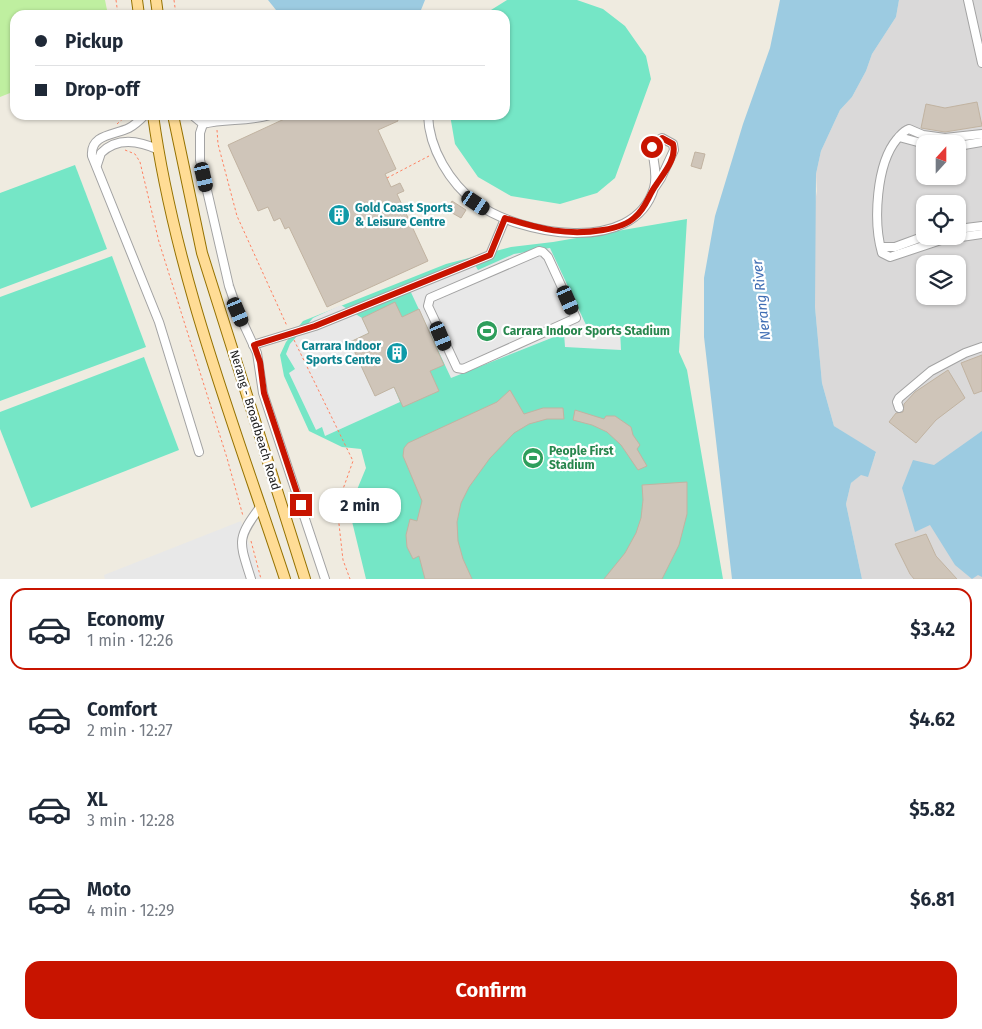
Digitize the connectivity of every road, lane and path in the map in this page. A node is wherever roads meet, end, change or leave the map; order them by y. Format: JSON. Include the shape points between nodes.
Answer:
{"nodes":[{"id":1,"x":968,"y":0,"type":"edge"},
{"id":2,"x":979,"y":36,"type":"edge"},
{"id":3,"x":982,"y":63,"type":"edge"},
{"id":4,"x":121,"y":120,"type":"edge"},
{"id":5,"x":138,"y":120,"type":"edge"},
{"id":6,"x":154,"y":120,"type":"edge"},
{"id":7,"x":174,"y":120,"type":"edge"},
{"id":8,"x":198,"y":120,"type":"edge"},
{"id":9,"x":217,"y":120,"type":"junction"},
{"id":10,"x":249,"y":120,"type":"edge"},
{"id":11,"x":429,"y":120,"type":"edge"},
{"id":12,"x":203,"y":124,"type":"junction"},
{"id":13,"x":114,"y":126,"type":"dead end"},
{"id":14,"x":982,"y":134,"type":"edge"},
{"id":15,"x":923,"y":135,"type":"edge"},
{"id":16,"x":899,"y":137,"type":"junction"},
{"id":17,"x":976,"y":140,"type":"edge"},
{"id":18,"x":916,"y":142,"type":"edge"},
{"id":19,"x":121,"y":149,"type":"dead end"},
{"id":20,"x":159,"y":150,"type":"junction"},
{"id":21,"x":437,"y":152,"type":"junction"},
{"id":22,"x":96,"y":165,"type":"junction"},
{"id":23,"x":387,"y":178,"type":"dead end"},
{"id":24,"x":655,"y":186,"type":"junction"},
{"id":25,"x":505,"y":218,"type":"junction"},
{"id":26,"x":982,"y":226,"type":"edge"},
{"id":27,"x":966,"y":228,"type":"edge"},
{"id":28,"x":982,"y":234,"type":"edge"},
{"id":29,"x":966,"y":236,"type":"edge"},
{"id":30,"x":916,"y":239,"type":"edge"},
{"id":31,"x":923,"y":245,"type":"edge"},
{"id":32,"x":881,"y":247,"type":"junction"},
{"id":33,"x":490,"y":255,"type":"junction"},
{"id":34,"x":495,"y":270,"type":"junction"},
{"id":35,"x":290,"y":332,"type":"junction"},
{"id":36,"x":254,"y":345,"type":"junction"},
{"id":37,"x":982,"y":347,"type":"edge"},
{"id":38,"x":899,"y":408,"type":"dead end"},
{"id":39,"x":199,"y":452,"type":"dead end"},
{"id":40,"x":261,"y":506,"type":"junction"},
{"id":41,"x":246,"y":526,"type":"junction"},
{"id":42,"x":251,"y":579,"type":"edge"},
{"id":43,"x":261,"y":579,"type":"edge"},
{"id":44,"x":285,"y":579,"type":"edge"},
{"id":45,"x":305,"y":579,"type":"edge"},
{"id":46,"x":325,"y":579,"type":"edge"},
{"id":47,"x":350,"y":579,"type":"edge"}],
"edges":[{"from":1,"to":2,"type":"street"},
{"from":2,"to":3,"type":"street"},
{"from":4,"to":13,"type":"path"},
{"from":5,"to":22,"type":"street","via":[[128,129],[95,142],[92,156]]},
{"from":6,"to":20,"type":"main road","name":"Nerang - Broadbeach Road"},
{"from":7,"to":45,"type":"main road","name":"Nerang - Broadbeach Road","via":[[202,253]]},
{"from":8,"to":12,"type":"street"},
{"from":9,"to":10,"type":"street"},
{"from":9,"to":12,"type":"street"},
{"from":9,"to":35,"type":"path","via":[[218,144],[237,216]]},
{"from":11,"to":21,"type":"street"},
{"from":12,"to":36,"type":"street","via":[[200,160],[219,243],[229,286]]},
{"from":14,"to":17,"type":"street"},
{"from":15,"to":16,"type":"street","via":[[909,129]]},
{"from":16,"to":18,"type":"street"},
{"from":16,"to":32,"type":"street","via":[[887,154],[881,175],[878,232]]},
{"from":19,"to":41,"type":"path","via":[[131,152],[140,162],[159,242]]},
{"from":20,"to":22,"type":"street","via":[[139,142],[115,144],[101,153]]},
{"from":20,"to":40,"type":"main road","name":"Nerang - Broadbeach Road","via":[[200,319]]},
{"from":21,"to":23,"type":"path"},
{"from":21,"to":25,"type":"street","via":[[447,171],[466,194],[490,212]]},
{"from":22,"to":39,"type":"street","via":[[159,322]]},
{"from":24,"to":24,"type":"street","via":[[652,147],[662,138],[673,144],[674,150]]},
{"from":24,"to":25,"type":"street","via":[[635,218],[608,229],[568,233]]},
{"from":25,"to":33,"type":"street"},
{"from":26,"to":27,"type":"street"},
{"from":28,"to":29,"type":"street"},
{"from":30,"to":32,"type":"street"},
{"from":31,"to":32,"type":"street","via":[[891,257],[884,255]]},
{"from":33,"to":34,"type":"street"},
{"from":33,"to":35,"type":"street","via":[[315,326]]},
{"from":34,"to":34,"type":"street","via":[[535,252],[543,252],[576,318],[463,369],[455,366],[428,306],[430,298]]},
{"from":35,"to":36,"type":"street"},
{"from":35,"to":47,"type":"path","via":[[353,462],[337,506],[343,560]]},
{"from":36,"to":46,"type":"street","via":[[266,401]]},
{"from":37,"to":38,"type":"street","via":[[926,374],[899,398]]},
{"from":40,"to":41,"type":"street"},
{"from":40,"to":44,"type":"main road","name":"Nerang - Broadbeach Road"},
{"from":41,"to":42,"type":"street","via":[[240,538]]},
{"from":41,"to":43,"type":"path"}]}
